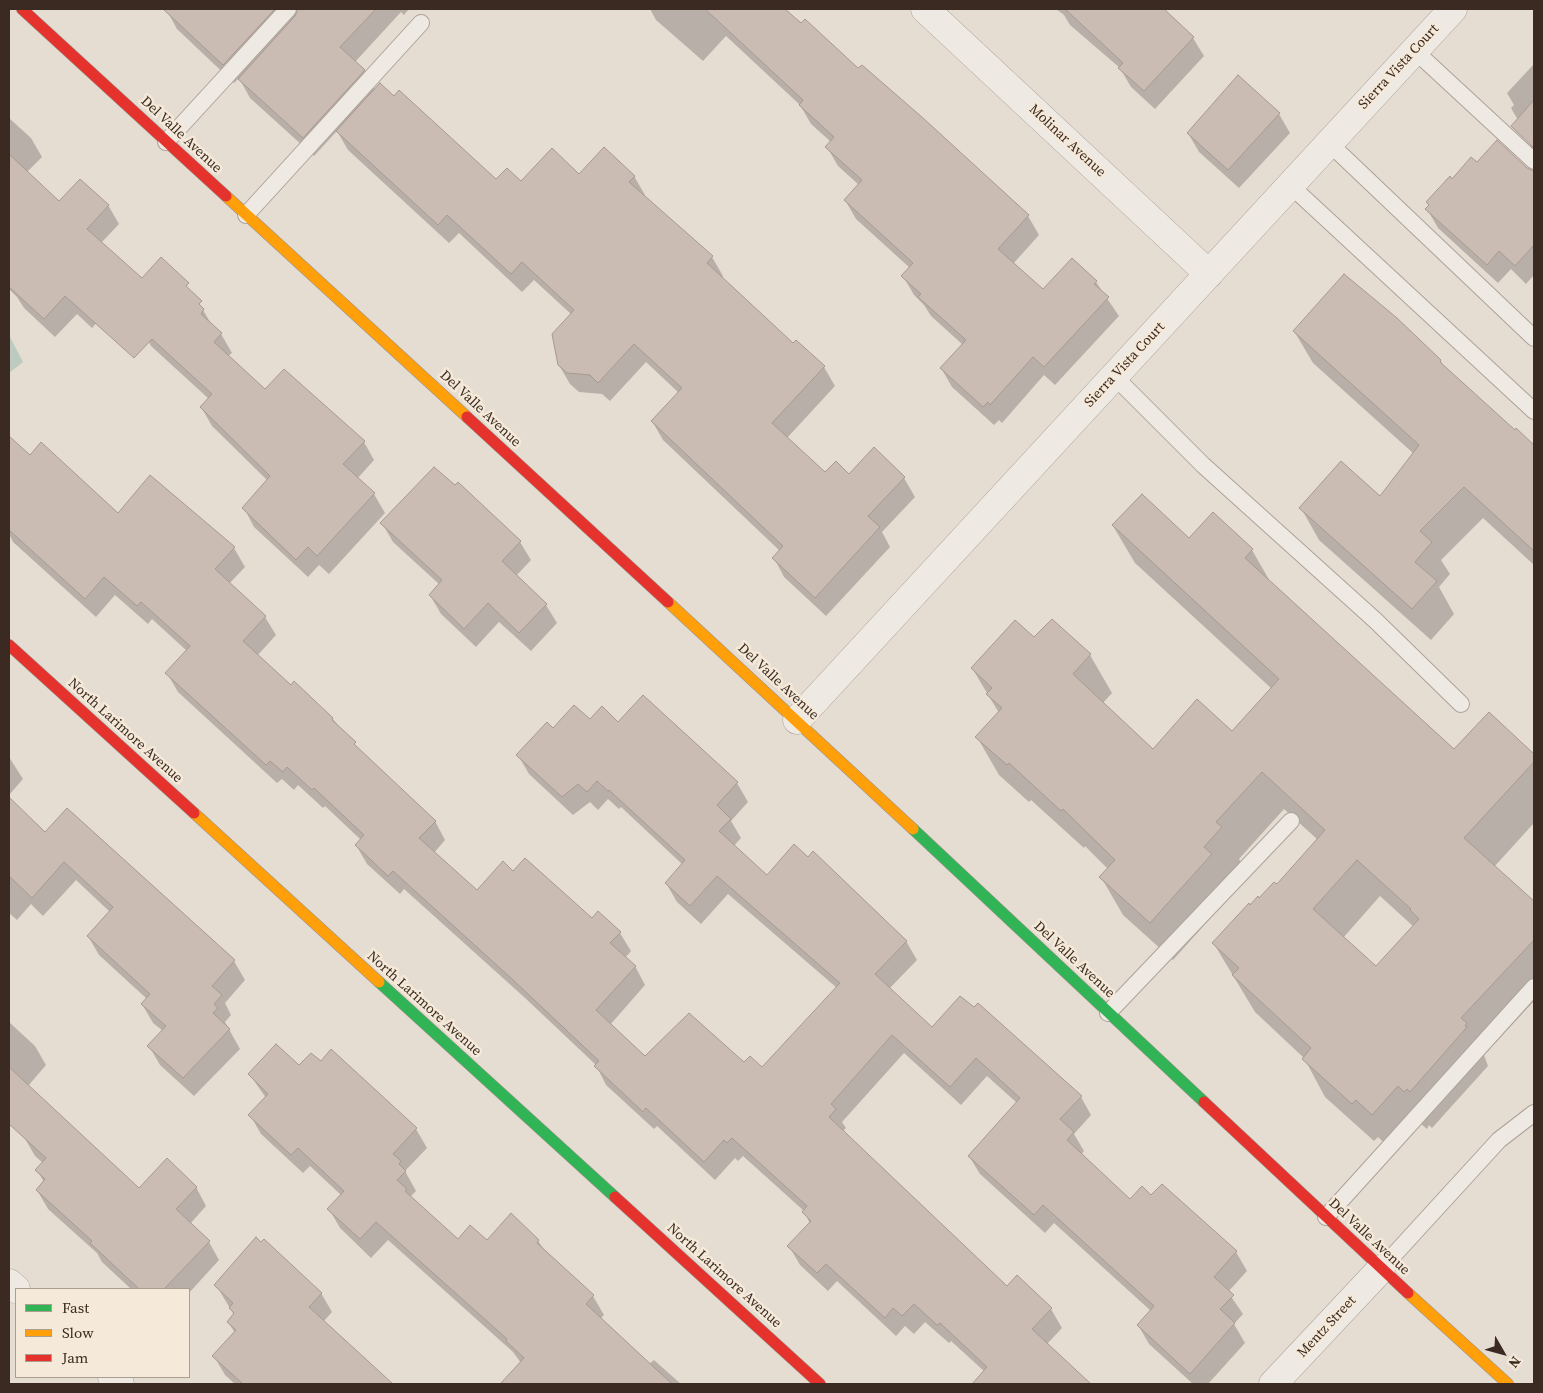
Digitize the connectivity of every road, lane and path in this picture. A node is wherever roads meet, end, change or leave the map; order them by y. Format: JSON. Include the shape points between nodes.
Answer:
{"nodes":[{"id":1,"x":22,"y":9,"type":"edge"},
{"id":2,"x":288,"y":9,"type":"edge"},
{"id":3,"x":924,"y":9,"type":"edge"},
{"id":4,"x":1453,"y":9,"type":"edge"},
{"id":5,"x":422,"y":23,"type":"dead end"},
{"id":6,"x":1414,"y":50,"type":"junction"},
{"id":7,"x":166,"y":142,"type":"junction"},
{"id":8,"x":1329,"y":143,"type":"junction"},
{"id":9,"x":1534,"y":161,"type":"edge"},
{"id":10,"x":1290,"y":185,"type":"junction"},
{"id":11,"x":246,"y":215,"type":"junction"},
{"id":12,"x":1209,"y":274,"type":"junction"},
{"id":13,"x":1534,"y":338,"type":"edge"},
{"id":14,"x":1114,"y":376,"type":"junction"},
{"id":15,"x":1534,"y":411,"type":"edge"},
{"id":16,"x":9,"y":645,"type":"edge"},
{"id":17,"x":1461,"y":704,"type":"dead end"},
{"id":18,"x":797,"y":720,"type":"junction"},
{"id":19,"x":1291,"y":821,"type":"dead end"},
{"id":20,"x":1534,"y":987,"type":"edge"},
{"id":21,"x":1108,"y":1013,"type":"junction"},
{"id":22,"x":1534,"y":1112,"type":"edge"},
{"id":23,"x":1326,"y":1217,"type":"junction"},
{"id":24,"x":1381,"y":1269,"type":"junction"},
{"id":25,"x":820,"y":1384,"type":"edge"},
{"id":26,"x":1273,"y":1384,"type":"edge"},
{"id":27,"x":1508,"y":1384,"type":"edge"}],
"edges":[{"from":1,"to":7,"type":"street","name":"Del Valle Avenue"},
{"from":2,"to":7,"type":"lane"},
{"from":3,"to":12,"type":"street","name":"Molinar Avenue"},
{"from":4,"to":6,"type":"street","name":"Sierra Vista Court"},
{"from":5,"to":11,"type":"lane"},
{"from":6,"to":8,"type":"street","name":"Sierra Vista Court"},
{"from":6,"to":9,"type":"lane"},
{"from":7,"to":11,"type":"street","name":"Del Valle Avenue"},
{"from":8,"to":10,"type":"street","name":"Sierra Vista Court"},
{"from":8,"to":13,"type":"lane"},
{"from":10,"to":12,"type":"street","name":"Sierra Vista Court"},
{"from":10,"to":15,"type":"lane"},
{"from":11,"to":18,"type":"street","name":"Del Valle Avenue"},
{"from":12,"to":14,"type":"street","name":"Sierra Vista Court"},
{"from":14,"to":17,"type":"lane","via":[[1203,465],[1376,621]]},
{"from":14,"to":18,"type":"street","name":"Sierra Vista Court"},
{"from":16,"to":25,"type":"street","name":"North Larimore Avenue"},
{"from":18,"to":21,"type":"street","name":"Del Valle Avenue"},
{"from":19,"to":21,"type":"lane"},
{"from":20,"to":23,"type":"lane"},
{"from":21,"to":23,"type":"street","name":"Del Valle Avenue"},
{"from":22,"to":24,"type":"lane","via":[[1499,1140]]},
{"from":23,"to":24,"type":"street","name":"Del Valle Avenue"},
{"from":24,"to":26,"type":"street","name":"Mentz Street"},
{"from":24,"to":27,"type":"street","name":"Del Valle Avenue"}]}
